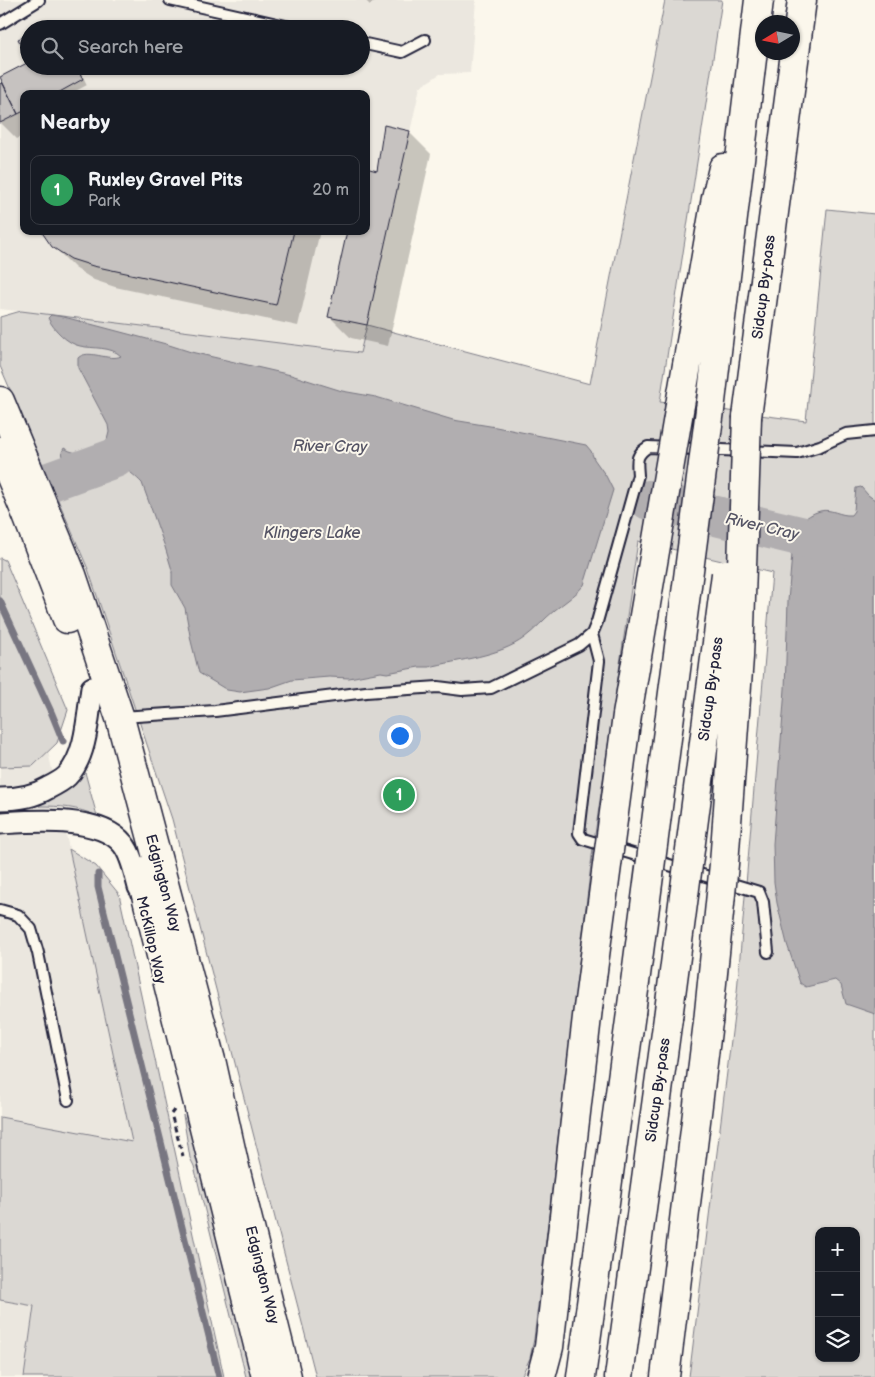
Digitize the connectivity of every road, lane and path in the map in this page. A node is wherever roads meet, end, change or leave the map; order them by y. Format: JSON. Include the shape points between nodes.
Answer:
{"nodes":[{"id":1,"x":39,"y":0,"type":"edge"},
{"id":2,"x":170,"y":0,"type":"edge"},
{"id":3,"x":759,"y":0,"type":"edge"},
{"id":4,"x":802,"y":0,"type":"edge"},
{"id":5,"x":259,"y":20,"type":"edge"},
{"id":6,"x":0,"y":24,"type":"edge"},
{"id":7,"x":425,"y":40,"type":"dead end"},
{"id":8,"x":752,"y":44,"type":"junction"},
{"id":9,"x":370,"y":45,"type":"edge"},
{"id":10,"x":0,"y":401,"type":"edge"},
{"id":11,"x":747,"y":417,"type":"junction"},
{"id":12,"x":875,"y":431,"type":"edge"},
{"id":13,"x":0,"y":451,"type":"edge"},
{"id":14,"x":592,"y":634,"type":"junction"},
{"id":15,"x":92,"y":688,"type":"junction"},
{"id":16,"x":120,"y":718,"type":"junction"},
{"id":17,"x":0,"y":799,"type":"edge"},
{"id":18,"x":0,"y":823,"type":"edge"},
{"id":19,"x":0,"y":910,"type":"edge"},
{"id":20,"x":768,"y":952,"type":"dead end"},
{"id":21,"x":68,"y":1100,"type":"dead end"},
{"id":22,"x":212,"y":1159,"type":"junction"},
{"id":23,"x":266,"y":1377,"type":"edge"},
{"id":24,"x":287,"y":1377,"type":"edge"},
{"id":25,"x":542,"y":1377,"type":"edge"},
{"id":26,"x":581,"y":1377,"type":"edge"},
{"id":27,"x":619,"y":1377,"type":"edge"},
{"id":28,"x":665,"y":1377,"type":"edge"}],
"edges":[{"from":1,"to":6,"type":"lane"},
{"from":2,"to":5,"type":"lane"},
{"from":3,"to":8,"type":"main road"},
{"from":4,"to":11,"type":"main road","name":"Sidcup By-pass"},
{"from":7,"to":9,"type":"lane","via":[[402,52]]},
{"from":8,"to":25,"type":"main road","bridge":true,"via":[[716,198],[627,715],[588,1008],[549,1347]]},
{"from":8,"to":26,"type":"main road","bridge":true,"via":[[710,410]]},
{"from":10,"to":16,"type":"main road","name":"Edgington Way","via":[[72,575]]},
{"from":11,"to":27,"type":"main road","name":"Sidcup By-pass","bridge":true},
{"from":11,"to":28,"type":"main road","bridge":true,"via":[[739,666],[724,864]]},
{"from":12,"to":14,"type":"lane","via":[[846,434],[797,453],[648,447],[640,452],[638,474]]},
{"from":13,"to":15,"type":"main road","name":"Edgington Way"},
{"from":14,"to":16,"type":"lane","via":[[579,645],[491,688],[462,690],[438,687],[366,692],[215,711]]},
{"from":14,"to":20,"type":"lane","via":[[599,661],[579,833],[583,839],[759,892]]},
{"from":15,"to":17,"type":"street","via":[[84,743],[68,775],[34,795]]},
{"from":15,"to":22,"type":"main road","name":"Edgington Way"},
{"from":16,"to":24,"type":"main road","name":"Edgington Way","via":[[212,1064]]},
{"from":18,"to":22,"type":"street","name":"McKillop Way","via":[[48,820],[79,824],[115,836],[123,844],[140,892],[185,1099]]},
{"from":19,"to":21,"type":"lane","via":[[18,915],[31,929]]},
{"from":22,"to":23,"type":"main road","name":"Edgington Way"}]}
